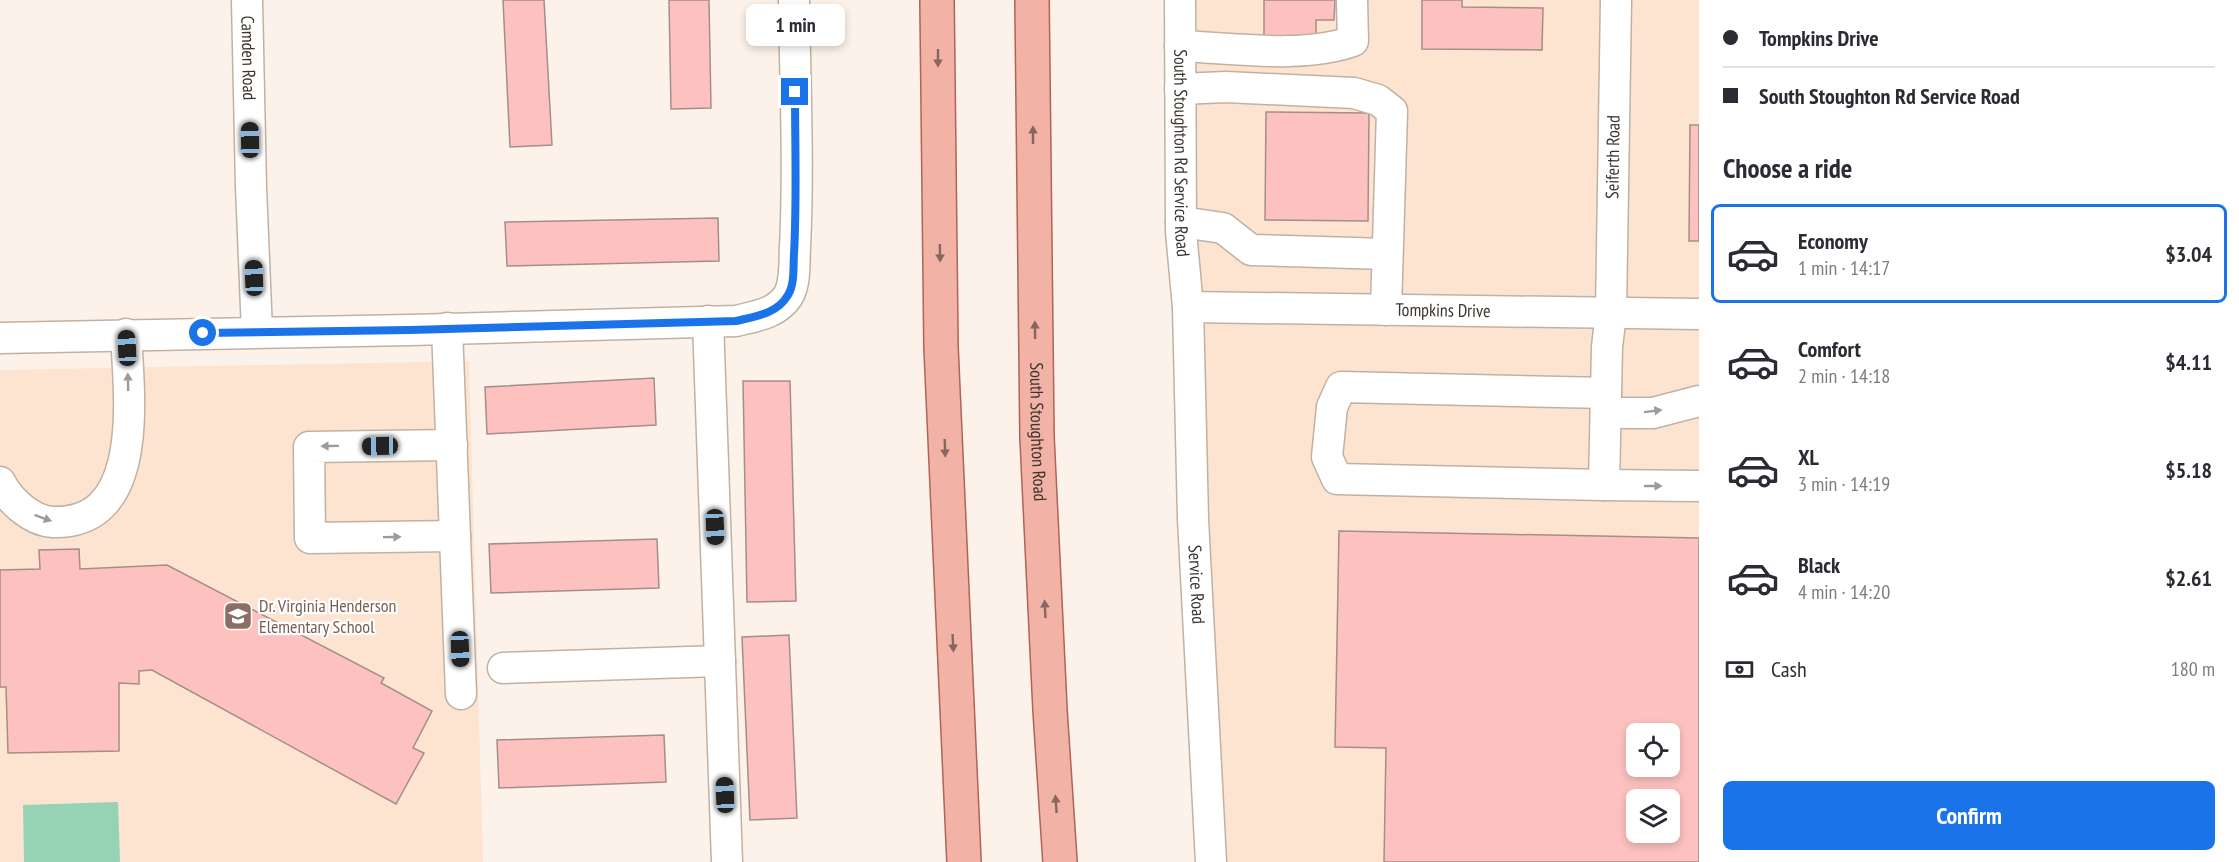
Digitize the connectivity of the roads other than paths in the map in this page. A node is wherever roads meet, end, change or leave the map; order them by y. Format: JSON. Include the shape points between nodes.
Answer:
{"nodes":[{"id":1,"x":248,"y":0,"type":"edge"},
{"id":2,"x":794,"y":0,"type":"edge"},
{"id":3,"x":937,"y":0,"type":"edge"},
{"id":4,"x":1032,"y":0,"type":"edge"},
{"id":5,"x":1180,"y":0,"type":"edge"},
{"id":6,"x":1352,"y":0,"type":"edge"},
{"id":7,"x":1616,"y":0,"type":"edge"},
{"id":8,"x":1180,"y":46,"type":"junction"},
{"id":9,"x":1180,"y":89,"type":"junction"},
{"id":10,"x":1181,"y":222,"type":"junction"},
{"id":11,"x":1387,"y":254,"type":"junction"},
{"id":12,"x":1188,"y":307,"type":"junction"},
{"id":13,"x":1386,"y":310,"type":"junction"},
{"id":14,"x":1611,"y":313,"type":"junction"},
{"id":15,"x":1699,"y":314,"type":"edge"},
{"id":16,"x":708,"y":321,"type":"junction"},
{"id":17,"x":447,"y":328,"type":"junction"},
{"id":18,"x":257,"y":332,"type":"junction"},
{"id":19,"x":126,"y":334,"type":"junction"},
{"id":20,"x":0,"y":338,"type":"edge"},
{"id":21,"x":1699,"y":401,"type":"edge"},
{"id":22,"x":1606,"y":403,"type":"junction"},
{"id":23,"x":452,"y":445,"type":"junction"},
{"id":24,"x":0,"y":482,"type":"edge"},
{"id":25,"x":1604,"y":486,"type":"junction"},
{"id":26,"x":1699,"y":486,"type":"edge"},
{"id":27,"x":455,"y":536,"type":"junction"},
{"id":28,"x":720,"y":661,"type":"junction"},
{"id":29,"x":503,"y":668,"type":"dead end"},
{"id":30,"x":461,"y":694,"type":"dead end"},
{"id":31,"x":727,"y":862,"type":"edge"},
{"id":32,"x":964,"y":862,"type":"edge"},
{"id":33,"x":1060,"y":862,"type":"edge"},
{"id":34,"x":1211,"y":862,"type":"edge"}],
"edges":[{"from":1,"to":18,"type":"street","name":"Camden Road"},
{"from":2,"to":16,"type":"street","via":[[793,283],[784,301],[770,312],[736,321]]},
{"from":3,"to":32,"type":"main road","one_way":true,"via":[[941,347]]},
{"from":33,"to":4,"type":"main road","name":"South Stoughton Road","one_way":true,"via":[[1037,437]]},
{"from":5,"to":8,"type":"street","name":"South Stoughton Rd Service Road"},
{"from":6,"to":8,"type":"street","via":[[1353,41],[1333,48],[1309,51]]},
{"from":7,"to":14,"type":"street","name":"Seiferth Road"},
{"from":8,"to":9,"type":"street","name":"South Stoughton Rd Service Road"},
{"from":9,"to":10,"type":"street","name":"South Stoughton Rd Service Road"},
{"from":9,"to":11,"type":"street","via":[[1226,87],[1354,93],[1377,100],[1392,111]]},
{"from":10,"to":11,"type":"street","via":[[1223,228],[1251,250]]},
{"from":10,"to":12,"type":"street","name":"South Stoughton Rd Service Road"},
{"from":11,"to":13,"type":"street"},
{"from":12,"to":13,"type":"street","name":"Tompkins Drive"},
{"from":12,"to":34,"type":"street","name":"Service Road","via":[[1193,519]]},
{"from":13,"to":14,"type":"street","name":"Tompkins Drive"},
{"from":14,"to":15,"type":"street","name":"Tompkins Drive"},
{"from":14,"to":22,"type":"street","name":"Seiferth Road"},
{"from":16,"to":17,"type":"street"},
{"from":16,"to":28,"type":"street"},
{"from":17,"to":18,"type":"street"},
{"from":17,"to":23,"type":"street"},
{"from":18,"to":19,"type":"street"},
{"from":19,"to":20,"type":"street"},
{"from":24,"to":19,"type":"street","one_way":true,"via":[[21,508],[46,522],[70,522],[96,512],[114,491],[124,466],[128,430]]},
{"from":22,"to":21,"type":"street","one_way":true,"via":[[1653,413]]},
{"from":22,"to":25,"type":"street","name":"Seiferth Road"},
{"from":22,"to":25,"type":"street","via":[[1341,387],[1332,407],[1327,457],[1337,479]]},
{"from":23,"to":27,"type":"street"},
{"from":23,"to":27,"type":"street","one_way":true,"via":[[309,447],[310,538]]},
{"from":25,"to":26,"type":"street","one_way":true},
{"from":27,"to":30,"type":"street"},
{"from":28,"to":29,"type":"street"},
{"from":28,"to":31,"type":"street"}]}
